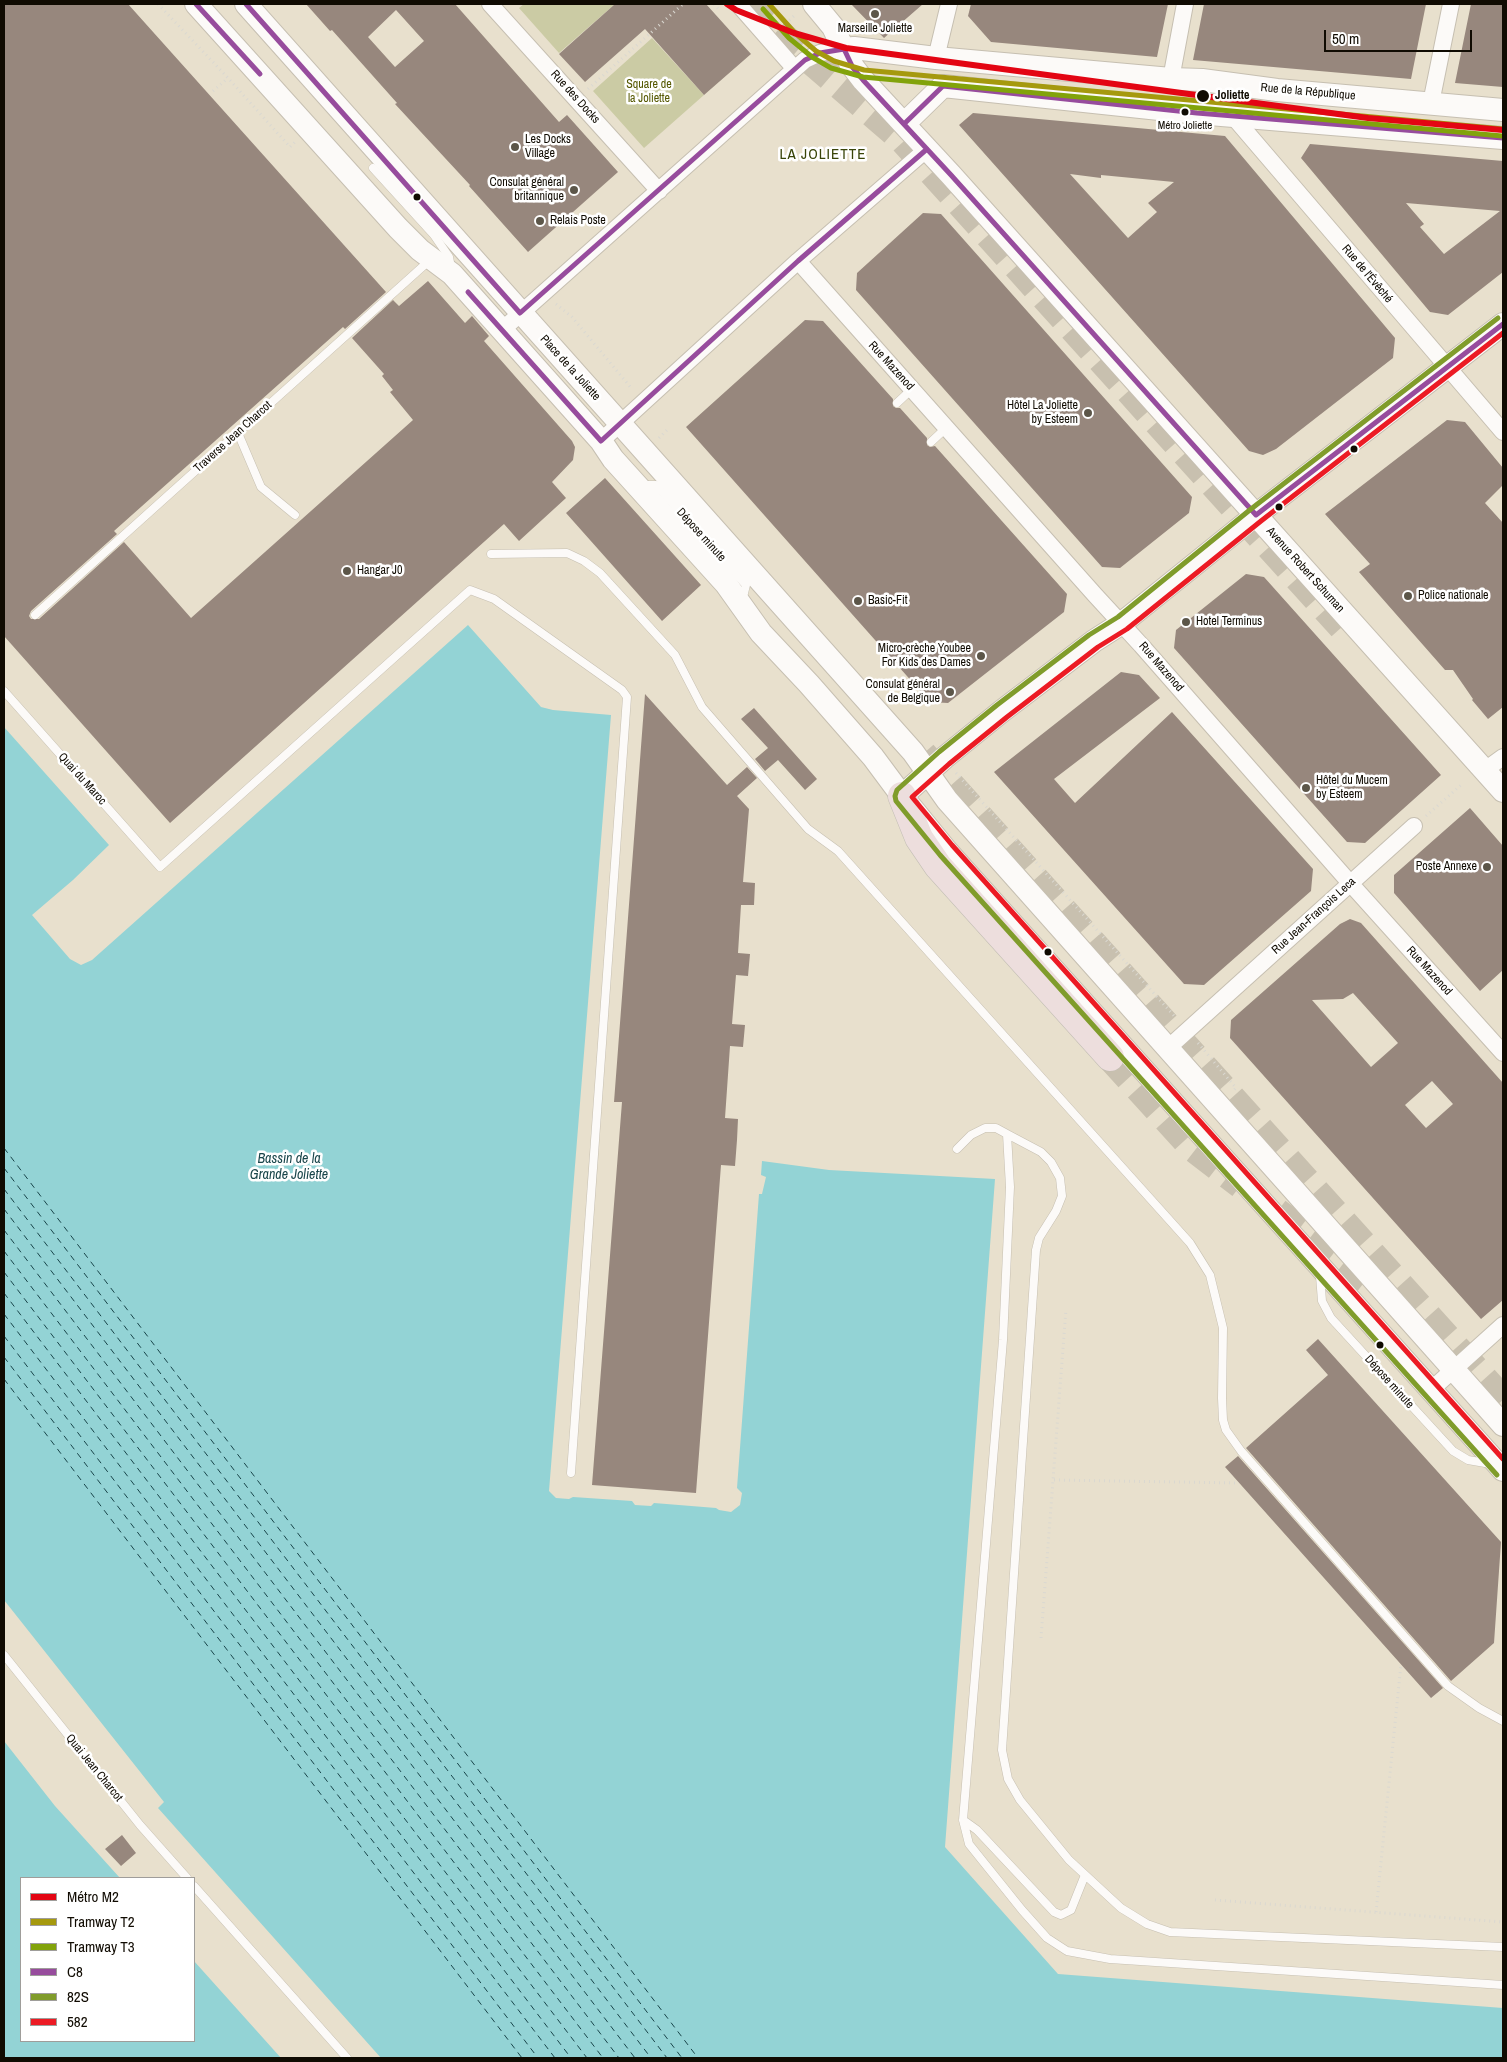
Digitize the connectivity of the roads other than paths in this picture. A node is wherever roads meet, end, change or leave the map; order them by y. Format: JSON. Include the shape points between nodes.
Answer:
{"nodes":[{"id":1,"x":196,"y":4,"type":"edge"},
{"id":2,"x":246,"y":4,"type":"edge"},
{"id":3,"x":490,"y":4,"type":"edge"},
{"id":4,"x":738,"y":4,"type":"edge"},
{"id":5,"x":814,"y":4,"type":"edge"},
{"id":6,"x":949,"y":4,"type":"edge"},
{"id":7,"x":1185,"y":4,"type":"edge"},
{"id":8,"x":1451,"y":4,"type":"edge"},
{"id":9,"x":844,"y":49,"type":"junction"},
{"id":10,"x":936,"y":58,"type":"junction"},
{"id":11,"x":795,"y":69,"type":"junction"},
{"id":12,"x":1170,"y":79,"type":"junction"},
{"id":13,"x":1431,"y":103,"type":"junction"},
{"id":14,"x":1503,"y":110,"type":"edge"},
{"id":15,"x":1231,"y":114,"type":"junction"},
{"id":16,"x":904,"y":124,"type":"junction"},
{"id":17,"x":1503,"y":138,"type":"edge"},
{"id":18,"x":927,"y":149,"type":"junction"},
{"id":19,"x":373,"y":168,"type":"dead end"},
{"id":20,"x":659,"y":191,"type":"junction"},
{"id":21,"x":431,"y":259,"type":"junction"},
{"id":22,"x":798,"y":261,"type":"junction"},
{"id":23,"x":452,"y":274,"type":"junction"},
{"id":24,"x":520,"y":313,"type":"junction"},
{"id":25,"x":1503,"y":324,"type":"edge"},
{"id":26,"x":502,"y":330,"type":"junction"},
{"id":27,"x":1447,"y":368,"type":"junction"},
{"id":28,"x":912,"y":389,"type":"junction"},
{"id":29,"x":896,"y":403,"type":"dead end"},
{"id":30,"x":619,"y":424,"type":"junction"},
{"id":31,"x":946,"y":428,"type":"junction"},
{"id":32,"x":1503,"y":432,"type":"edge"},
{"id":33,"x":238,"y":433,"type":"junction"},
{"id":34,"x":601,"y":442,"type":"junction"},
{"id":35,"x":931,"y":442,"type":"dead end"},
{"id":36,"x":295,"y":515,"type":"dead end"},
{"id":37,"x":1256,"y":515,"type":"junction"},
{"id":38,"x":491,"y":554,"type":"dead end"},
{"id":39,"x":36,"y":615,"type":"dead end"},
{"id":40,"x":1122,"y":623,"type":"junction"},
{"id":41,"x":4,"y":691,"type":"edge"},
{"id":42,"x":1503,"y":756,"type":"edge"},
{"id":43,"x":1485,"y":770,"type":"junction"},
{"id":44,"x":928,"y":772,"type":"junction"},
{"id":45,"x":1503,"y":791,"type":"edge"},
{"id":46,"x":902,"y":796,"type":"junction"},
{"id":47,"x":1414,"y":826,"type":"road end"},
{"id":48,"x":1350,"y":884,"type":"junction"},
{"id":49,"x":1168,"y":1048,"type":"junction"},
{"id":50,"x":1503,"y":1052,"type":"edge"},
{"id":51,"x":1110,"y":1057,"type":"tunnel mouth"},
{"id":52,"x":1007,"y":1134,"type":"junction"},
{"id":53,"x":957,"y":1149,"type":"dead end"},
{"id":54,"x":1320,"y":1264,"type":"junction"},
{"id":55,"x":1503,"y":1325,"type":"edge"},
{"id":56,"x":1454,"y":1369,"type":"junction"},
{"id":57,"x":1432,"y":1389,"type":"junction"},
{"id":58,"x":1503,"y":1425,"type":"edge"},
{"id":59,"x":1501,"y":1467,"type":"edge"},
{"id":60,"x":571,"y":1472,"type":"dead end"},
{"id":61,"x":4,"y":1655,"type":"edge"},
{"id":62,"x":1503,"y":1721,"type":"edge"},
{"id":63,"x":962,"y":1820,"type":"junction"},
{"id":64,"x":1085,"y":1875,"type":"junction"},
{"id":65,"x":186,"y":1877,"type":"edge"},
{"id":66,"x":195,"y":1887,"type":"edge"},
{"id":67,"x":1503,"y":1947,"type":"edge"},
{"id":68,"x":1503,"y":1986,"type":"edge"},
{"id":69,"x":347,"y":2058,"type":"edge"}],
"edges":[{"from":1,"to":21,"type":"street","name":"Place de la Joliette","via":[[398,228]]},
{"from":2,"to":24,"type":"street","name":"Place de la Joliette"},
{"from":3,"to":20,"type":"street","name":"Rue des Docks"},
{"from":4,"to":11,"type":"street"},
{"from":5,"to":9,"type":"street","name":"Avenue Robert Schuman"},
{"from":6,"to":10,"type":"street"},
{"from":7,"to":12,"type":"street"},
{"from":8,"to":13,"type":"street"},
{"from":9,"to":10,"type":"street","name":"Rue de la République"},
{"from":9,"to":11,"type":"street","via":[[815,55]]},
{"from":9,"to":16,"type":"street","name":"Avenue Robert Schuman","via":[[857,73]]},
{"from":10,"to":12,"type":"street","name":"Rue de la République"},
{"from":11,"to":20,"type":"street"},
{"from":12,"to":13,"type":"street","name":"Rue de la République"},
{"from":13,"to":14,"type":"street","name":"Rue de la République"},
{"from":15,"to":16,"type":"street","via":[[943,86]]},
{"from":15,"to":17,"type":"street"},
{"from":15,"to":27,"type":"street","name":"Rue de l'Évêché"},
{"from":16,"to":18,"type":"street","name":"Avenue Robert Schuman"},
{"from":18,"to":22,"type":"street"},
{"from":18,"to":37,"type":"street","name":"Avenue Robert Schuman"},
{"from":19,"to":23,"type":"lane","via":[[434,236],[449,257]]},
{"from":20,"to":24,"type":"street"},
{"from":21,"to":23,"type":"street","name":"Place de la Joliette"},
{"from":21,"to":33,"type":"lane","name":"Traverse Jean Charcot"},
{"from":22,"to":28,"type":"street","name":"Rue Mazenod"},
{"from":22,"to":30,"type":"street"},
{"from":23,"to":26,"type":"street","name":"Place de la Joliette"},
{"from":24,"to":26,"type":"street"},
{"from":24,"to":30,"type":"street","name":"Place de la Joliette"},
{"from":25,"to":27,"type":"street"},
{"from":26,"to":34,"type":"street","name":"Place de la Joliette"},
{"from":27,"to":32,"type":"street","name":"Rue de l'Évêché"},
{"from":27,"to":37,"type":"street"},
{"from":28,"to":29,"type":"lane"},
{"from":28,"to":31,"type":"street","name":"Rue Mazenod"},
{"from":30,"to":34,"type":"street"},
{"from":30,"to":44,"type":"street","name":"Place de la Joliette","via":[[903,740]]},
{"from":31,"to":35,"type":"lane"},
{"from":31,"to":40,"type":"street","name":"Rue Mazenod"},
{"from":33,"to":36,"type":"lane","via":[[261,487]]},
{"from":33,"to":39,"type":"lane","name":"Traverse Jean Charcot"},
{"from":34,"to":46,"type":"street","name":"Place de la Joliette","via":[[726,584],[761,633],[873,757]]},
{"from":37,"to":40,"type":"street"},
{"from":37,"to":43,"type":"street","name":"Avenue Robert Schuman"},
{"from":38,"to":62,"type":"lane","via":[[567,553],[600,573],[676,655],[702,707],[808,829],[838,851],[1190,1243],[1210,1275],[1223,1328],[1222,1398],[1226,1430],[1448,1686]]},
{"from":40,"to":44,"type":"street","via":[[1002,711]]},
{"from":40,"to":48,"type":"street","name":"Rue Mazenod"},
{"from":41,"to":60,"type":"lane","name":"Quai du Maroc","via":[[160,867],[470,590],[494,599],[622,690],[627,697]]},
{"from":42,"to":43,"type":"street"},
{"from":43,"to":45,"type":"street","name":"Avenue Robert Schuman"},
{"from":44,"to":46,"type":"street"},
{"from":44,"to":49,"type":"street","name":"Place de la Joliette","via":[[947,800]]},
{"from":46,"to":51,"type":"highway","via":[[920,838],[938,866]]},
{"from":46,"to":54,"type":"street","name":"Place de la Joliette","via":[[966,872]]},
{"from":47,"to":48,"type":"street","name":"Rue Jean-François Leca"},
{"from":48,"to":49,"type":"street","name":"Rue Jean-François Leca"},
{"from":48,"to":50,"type":"street","name":"Rue Mazenod"},
{"from":49,"to":56,"type":"street","name":"Place de la Joliette"},
{"from":52,"to":53,"type":"lane","via":[[996,1128],[985,1128],[971,1135]]},
{"from":52,"to":63,"type":"lane","via":[[1010,1187],[1003,1340]]},
{"from":52,"to":64,"type":"lane","via":[[1041,1152],[1052,1162],[1060,1178],[1062,1196],[1039,1238],[1036,1250],[1002,1750],[1008,1779],[1020,1800]]},
{"from":54,"to":57,"type":"street","name":"Place de la Joliette"},
{"from":54,"to":59,"type":"lane","name":"Dépose minute","via":[[1322,1301],[1331,1318],[1453,1451],[1468,1460]]},
{"from":55,"to":56,"type":"street"},
{"from":56,"to":57,"type":"street"},
{"from":56,"to":58,"type":"street","name":"Place de la Joliette"},
{"from":57,"to":59,"type":"street","name":"Place de la Joliette"},
{"from":61,"to":65,"type":"lane","name":"Quai Jean Charcot","via":[[140,1825]]},
{"from":63,"to":64,"type":"lane","via":[[977,1830],[1054,1912],[1061,1915],[1071,1910]]},
{"from":63,"to":68,"type":"lane","via":[[968,1844],[1047,1938],[1067,1951],[1110,1959]]},
{"from":64,"to":67,"type":"lane","via":[[1121,1908],[1147,1924],[1170,1932]]},
{"from":66,"to":69,"type":"lane"}]}
